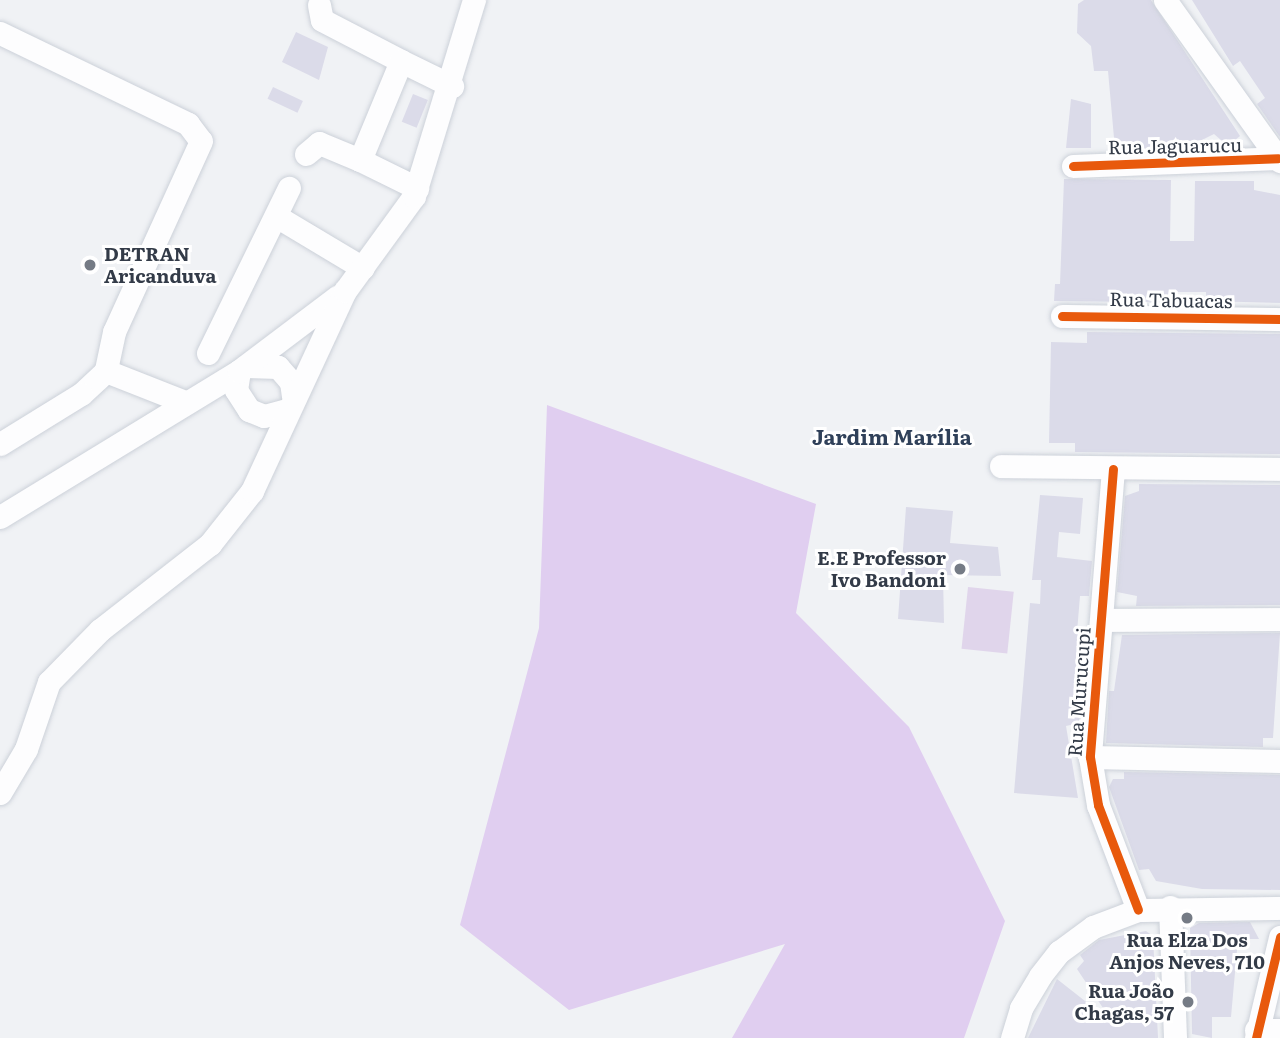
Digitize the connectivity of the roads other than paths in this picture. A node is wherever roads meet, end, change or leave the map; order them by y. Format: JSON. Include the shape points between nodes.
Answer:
{"nodes":[{"id":1,"x":474,"y":0,"type":"edge"},
{"id":2,"x":1165,"y":0,"type":"edge"},
{"id":3,"x":319,"y":5,"type":"dead end"},
{"id":4,"x":0,"y":33,"type":"edge"},
{"id":5,"x":401,"y":61,"type":"junction"},
{"id":6,"x":452,"y":86,"type":"junction"},
{"id":7,"x":306,"y":154,"type":"dead end"},
{"id":8,"x":360,"y":160,"type":"junction"},
{"id":9,"x":1279,"y":160,"type":"edge"},
{"id":10,"x":1073,"y":166,"type":"dead end"},
{"id":11,"x":289,"y":188,"type":"dead end"},
{"id":12,"x":417,"y":188,"type":"junction"},
{"id":13,"x":276,"y":216,"type":"junction"},
{"id":14,"x":363,"y":268,"type":"junction"},
{"id":15,"x":345,"y":291,"type":"junction"},
{"id":16,"x":1062,"y":316,"type":"dead end"},
{"id":17,"x":1280,"y":318,"type":"edge"},
{"id":18,"x":208,"y":353,"type":"dead end"},
{"id":19,"x":242,"y":369,"type":"junction"},
{"id":20,"x":106,"y":371,"type":"junction"},
{"id":21,"x":140,"y":385,"type":"junction"},
{"id":22,"x":182,"y":401,"type":"junction"},
{"id":23,"x":290,"y":403,"type":"junction"},
{"id":24,"x":149,"y":423,"type":"junction"},
{"id":25,"x":0,"y":444,"type":"edge"},
{"id":26,"x":1001,"y":466,"type":"dead end"},
{"id":27,"x":1280,"y":469,"type":"edge"},
{"id":28,"x":1113,"y":470,"type":"junction"},
{"id":29,"x":0,"y":517,"type":"edge"},
{"id":30,"x":1280,"y":619,"type":"edge"},
{"id":31,"x":1102,"y":620,"type":"junction"},
{"id":32,"x":1090,"y":757,"type":"junction"},
{"id":33,"x":1280,"y":761,"type":"edge"},
{"id":34,"x":0,"y":793,"type":"edge"},
{"id":35,"x":1170,"y":907,"type":"junction"},
{"id":36,"x":1280,"y":908,"type":"edge"},
{"id":37,"x":1138,"y":909,"type":"junction"},
{"id":38,"x":1280,"y":937,"type":"edge"},
{"id":39,"x":1280,"y":1030,"type":"edge"},
{"id":40,"x":1256,"y":1034,"type":"edge"},
{"id":41,"x":1012,"y":1038,"type":"edge"},
{"id":42,"x":1175,"y":1038,"type":"edge"}],
"edges":[{"from":1,"to":6,"type":"street"},
{"from":2,"to":9,"type":"street"},
{"from":3,"to":5,"type":"street","via":[[322,20]]},
{"from":4,"to":20,"type":"street","via":[[188,124],[204,127],[192,164],[112,338]]},
{"from":5,"to":6,"type":"street"},
{"from":5,"to":8,"type":"street"},
{"from":6,"to":12,"type":"street"},
{"from":7,"to":8,"type":"street","via":[[313,144],[329,144]]},
{"from":8,"to":12,"type":"street"},
{"from":9,"to":10,"type":"street","name":"Rua Jaguarucu"},
{"from":11,"to":13,"type":"street"},
{"from":12,"to":14,"type":"street"},
{"from":13,"to":14,"type":"street"},
{"from":13,"to":18,"type":"street"},
{"from":14,"to":15,"type":"street"},
{"from":15,"to":19,"type":"street"},
{"from":15,"to":23,"type":"street"},
{"from":16,"to":17,"type":"street","name":"Rua Tabuacas"},
{"from":19,"to":22,"type":"street"},
{"from":19,"to":23,"type":"street","via":[[266,363],[278,367],[291,382]]},
{"from":19,"to":23,"type":"street","via":[[236,390],[249,410],[264,416]]},
{"from":20,"to":21,"type":"street"},
{"from":20,"to":25,"type":"street","via":[[81,394]]},
{"from":21,"to":22,"type":"street"},
{"from":21,"to":24,"type":"street"},
{"from":22,"to":24,"type":"street"},
{"from":23,"to":34,"type":"street","via":[[252,491],[224,529],[168,582],[100,630],[49,682],[26,749]]},
{"from":24,"to":29,"type":"street"},
{"from":26,"to":28,"type":"street"},
{"from":27,"to":28,"type":"street"},
{"from":28,"to":31,"type":"street","name":"Rua Murucupi"},
{"from":30,"to":31,"type":"street"},
{"from":31,"to":32,"type":"street","name":"Rua Murucupi"},
{"from":32,"to":33,"type":"street"},
{"from":32,"to":37,"type":"street","name":"Rua Murucupi","via":[[1098,805]]},
{"from":35,"to":36,"type":"street"},
{"from":35,"to":37,"type":"street"},
{"from":35,"to":42,"type":"street"},
{"from":37,"to":41,"type":"street","via":[[1093,927],[1059,952],[1021,1008]]},
{"from":38,"to":40,"type":"street"},
{"from":39,"to":40,"type":"street"}]}
